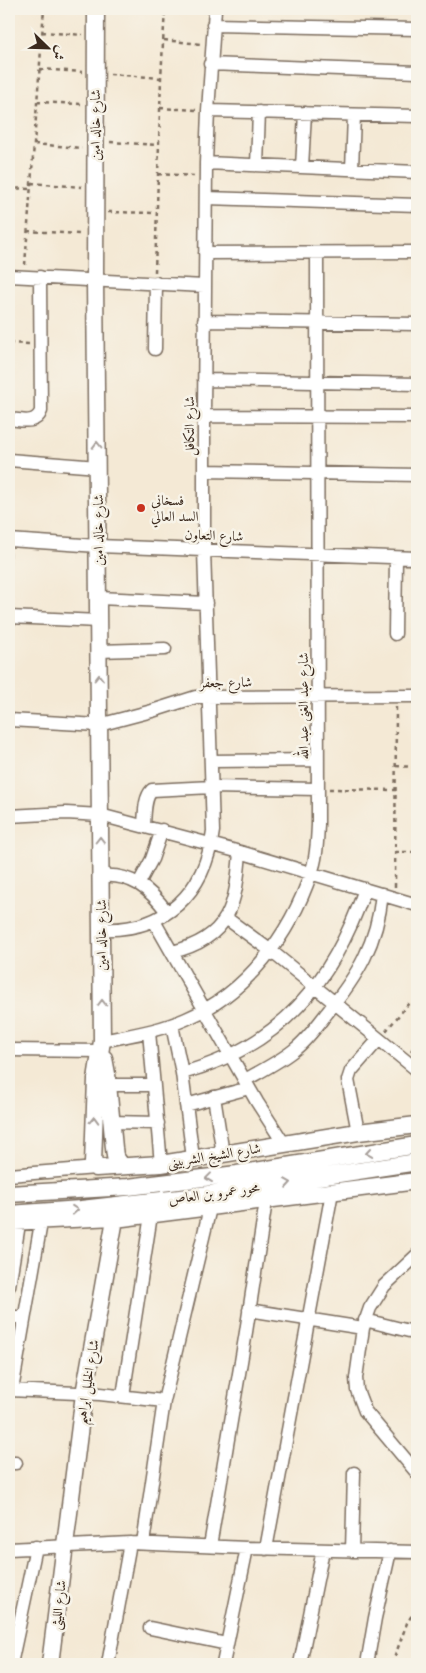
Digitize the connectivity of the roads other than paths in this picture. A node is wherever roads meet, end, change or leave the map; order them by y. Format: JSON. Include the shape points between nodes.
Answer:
{"nodes":[{"id":1,"x":96,"y":9,"type":"edge"},
{"id":2,"x":215,"y":9,"type":"edge"},
{"id":3,"x":214,"y":25,"type":"junction"},
{"id":4,"x":417,"y":28,"type":"edge"},
{"id":5,"x":210,"y":64,"type":"junction"},
{"id":6,"x":417,"y":72,"type":"edge"},
{"id":7,"x":208,"y":111,"type":"junction"},
{"id":8,"x":259,"y":112,"type":"junction"},
{"id":9,"x":305,"y":113,"type":"junction"},
{"id":10,"x":354,"y":115,"type":"junction"},
{"id":11,"x":417,"y":116,"type":"edge"},
{"id":12,"x":206,"y":163,"type":"junction"},
{"id":13,"x":257,"y":165,"type":"junction"},
{"id":14,"x":302,"y":167,"type":"junction"},
{"id":15,"x":352,"y":169,"type":"junction"},
{"id":16,"x":417,"y":172,"type":"edge"},
{"id":17,"x":206,"y":198,"type":"junction"},
{"id":18,"x":417,"y":205,"type":"edge"},
{"id":19,"x":417,"y":252,"type":"edge"},
{"id":20,"x":205,"y":253,"type":"junction"},
{"id":21,"x":317,"y":253,"type":"junction"},
{"id":22,"x":9,"y":276,"type":"edge"},
{"id":23,"x":40,"y":278,"type":"junction"},
{"id":24,"x":95,"y":280,"type":"junction"},
{"id":25,"x":155,"y":283,"type":"junction"},
{"id":26,"x":204,"y":286,"type":"junction"},
{"id":27,"x":204,"y":320,"type":"junction"},
{"id":28,"x":317,"y":322,"type":"junction"},
{"id":29,"x":417,"y":324,"type":"edge"},
{"id":30,"x":156,"y":349,"type":"dead end"},
{"id":31,"x":204,"y":380,"type":"junction"},
{"id":32,"x":317,"y":382,"type":"junction"},
{"id":33,"x":417,"y":384,"type":"edge"},
{"id":34,"x":317,"y":415,"type":"junction"},
{"id":35,"x":204,"y":416,"type":"junction"},
{"id":36,"x":417,"y":417,"type":"edge"},
{"id":37,"x":9,"y":419,"type":"edge"},
{"id":38,"x":9,"y":460,"type":"edge"},
{"id":39,"x":98,"y":467,"type":"junction"},
{"id":40,"x":204,"y":471,"type":"junction"},
{"id":41,"x":317,"y":473,"type":"junction"},
{"id":42,"x":417,"y":475,"type":"edge"},
{"id":43,"x":10,"y":540,"type":"edge"},
{"id":44,"x":98,"y":546,"type":"junction"},
{"id":45,"x":204,"y":550,"type":"junction"},
{"id":46,"x":317,"y":554,"type":"junction"},
{"id":47,"x":396,"y":558,"type":"junction"},
{"id":48,"x":417,"y":558,"type":"edge"},
{"id":49,"x":98,"y":598,"type":"junction"},
{"id":50,"x":206,"y":602,"type":"junction"},
{"id":51,"x":9,"y":617,"type":"edge"},
{"id":52,"x":99,"y":621,"type":"junction"},
{"id":53,"x":396,"y":634,"type":"dead end"},
{"id":54,"x":165,"y":649,"type":"dead end"},
{"id":55,"x":99,"y":650,"type":"junction"},
{"id":56,"x":318,"y":696,"type":"junction"},
{"id":57,"x":417,"y":696,"type":"edge"},
{"id":58,"x":208,"y":697,"type":"junction"},
{"id":59,"x":9,"y":720,"type":"edge"},
{"id":60,"x":100,"y":725,"type":"junction"},
{"id":61,"x":211,"y":760,"type":"junction"},
{"id":62,"x":318,"y":760,"type":"junction"},
{"id":63,"x":212,"y":787,"type":"junction"},
{"id":64,"x":318,"y":789,"type":"junction"},
{"id":65,"x":100,"y":815,"type":"junction"},
{"id":66,"x":9,"y":816,"type":"edge"},
{"id":67,"x":144,"y":825,"type":"junction"},
{"id":68,"x":162,"y":830,"type":"junction"},
{"id":69,"x":211,"y":844,"type":"junction"},
{"id":70,"x":240,"y":852,"type":"junction"},
{"id":71,"x":312,"y":872,"type":"junction"},
{"id":72,"x":101,"y":876,"type":"junction"},
{"id":73,"x":139,"y":883,"type":"junction"},
{"id":74,"x":365,"y":889,"type":"junction"},
{"id":75,"x":382,"y":894,"type":"junction"},
{"id":76,"x":417,"y":905,"type":"edge"},
{"id":77,"x":168,"y":912,"type":"junction"},
{"id":78,"x":226,"y":918,"type":"junction"},
{"id":79,"x":154,"y":921,"type":"junction"},
{"id":80,"x":101,"y":929,"type":"junction"},
{"id":81,"x":271,"y":951,"type":"junction"},
{"id":82,"x":172,"y":952,"type":"junction"},
{"id":83,"x":316,"y":987,"type":"junction"},
{"id":84,"x":335,"y":1003,"type":"junction"},
{"id":85,"x":205,"y":1010,"type":"junction"},
{"id":86,"x":172,"y":1025,"type":"junction"},
{"id":87,"x":149,"y":1032,"type":"junction"},
{"id":88,"x":379,"y":1038,"type":"junction"},
{"id":89,"x":102,"y":1046,"type":"junction"},
{"id":90,"x":9,"y":1050,"type":"edge"},
{"id":91,"x":231,"y":1056,"type":"junction"},
{"id":92,"x":417,"y":1070,"type":"edge"},
{"id":93,"x":182,"y":1073,"type":"junction"},
{"id":94,"x":154,"y":1084,"type":"junction"},
{"id":95,"x":247,"y":1084,"type":"junction"},
{"id":96,"x":108,"y":1085,"type":"junction"},
{"id":97,"x":214,"y":1097,"type":"junction"},
{"id":98,"x":186,"y":1105,"type":"junction"},
{"id":99,"x":110,"y":1122,"type":"junction"},
{"id":100,"x":158,"y":1123,"type":"junction"},
{"id":101,"x":416,"y":1126,"type":"edge"},
{"id":102,"x":358,"y":1132,"type":"junction"},
{"id":103,"x":284,"y":1144,"type":"junction"},
{"id":104,"x":417,"y":1145,"type":"edge"},
{"id":105,"x":223,"y":1154,"type":"junction"},
{"id":106,"x":193,"y":1158,"type":"junction"},
{"id":107,"x":417,"y":1162,"type":"edge"},
{"id":108,"x":161,"y":1164,"type":"junction"},
{"id":109,"x":122,"y":1166,"type":"junction"},
{"id":110,"x":96,"y":1168,"type":"junction"},
{"id":111,"x":9,"y":1175,"type":"edge"},
{"id":112,"x":417,"y":1182,"type":"edge"},
{"id":113,"x":332,"y":1192,"type":"junction"},
{"id":114,"x":9,"y":1194,"type":"edge"},
{"id":115,"x":266,"y":1201,"type":"junction"},
{"id":116,"x":210,"y":1208,"type":"junction"},
{"id":117,"x":151,"y":1215,"type":"junction"},
{"id":118,"x":115,"y":1219,"type":"junction"},
{"id":119,"x":12,"y":1221,"type":"edge"},
{"id":120,"x":41,"y":1223,"type":"junction"},
{"id":121,"x":417,"y":1255,"type":"edge"},
{"id":122,"x":9,"y":1286,"type":"edge"},
{"id":123,"x":249,"y":1310,"type":"junction"},
{"id":124,"x":9,"y":1317,"type":"edge"},
{"id":125,"x":24,"y":1317,"type":"junction"},
{"id":126,"x":309,"y":1320,"type":"junction"},
{"id":127,"x":364,"y":1324,"type":"junction"},
{"id":128,"x":417,"y":1334,"type":"edge"},
{"id":129,"x":10,"y":1390,"type":"edge"},
{"id":130,"x":84,"y":1394,"type":"junction"},
{"id":131,"x":123,"y":1396,"type":"junction"},
{"id":132,"x":164,"y":1401,"type":"junction"},
{"id":133,"x":417,"y":1473,"type":"edge"},
{"id":134,"x":354,"y":1474,"type":"dead end"},
{"id":135,"x":137,"y":1543,"type":"junction"},
{"id":136,"x":65,"y":1546,"type":"junction"},
{"id":137,"x":210,"y":1546,"type":"junction"},
{"id":138,"x":36,"y":1548,"type":"junction"},
{"id":139,"x":247,"y":1548,"type":"junction"},
{"id":140,"x":9,"y":1549,"type":"edge"},
{"id":141,"x":266,"y":1549,"type":"junction"},
{"id":142,"x":323,"y":1550,"type":"junction"},
{"id":143,"x":352,"y":1551,"type":"junction"},
{"id":144,"x":390,"y":1551,"type":"junction"},
{"id":145,"x":417,"y":1552,"type":"edge"},
{"id":146,"x":150,"y":1628,"type":"dead end"},
{"id":147,"x":227,"y":1644,"type":"junction"},
{"id":148,"x":11,"y":1664,"type":"edge"},
{"id":149,"x":50,"y":1664,"type":"edge"},
{"id":150,"x":108,"y":1664,"type":"edge"},
{"id":151,"x":223,"y":1664,"type":"edge"},
{"id":152,"x":300,"y":1664,"type":"edge"},
{"id":153,"x":368,"y":1664,"type":"edge"}],
"edges":[{"from":1,"to":24,"type":"main road","name":"شارع خالد امين"},
{"from":2,"to":3,"type":"street","name":"شارع التكافل"},
{"from":3,"to":4,"type":"street"},
{"from":3,"to":5,"type":"street","name":"شارع التكافل"},
{"from":5,"to":6,"type":"street"},
{"from":5,"to":7,"type":"street","name":"شارع التكافل"},
{"from":7,"to":8,"type":"street"},
{"from":7,"to":12,"type":"street","name":"شارع التكافل"},
{"from":8,"to":9,"type":"street"},
{"from":8,"to":13,"type":"street"},
{"from":9,"to":10,"type":"street"},
{"from":9,"to":14,"type":"street"},
{"from":10,"to":11,"type":"street"},
{"from":10,"to":15,"type":"street"},
{"from":12,"to":13,"type":"street"},
{"from":12,"to":17,"type":"street","name":"شارع التكافل"},
{"from":13,"to":14,"type":"street"},
{"from":14,"to":15,"type":"street"},
{"from":15,"to":16,"type":"street"},
{"from":17,"to":18,"type":"street"},
{"from":17,"to":20,"type":"street","name":"شارع التكافل"},
{"from":19,"to":21,"type":"street"},
{"from":20,"to":21,"type":"street"},
{"from":20,"to":26,"type":"street","name":"شارع التكافل"},
{"from":21,"to":28,"type":"street","name":"شارع عبد الغنى عبد الله"},
{"from":22,"to":23,"type":"street"},
{"from":23,"to":24,"type":"street"},
{"from":23,"to":37,"type":"street","via":[[40,414],[32,420]]},
{"from":24,"to":25,"type":"street"},
{"from":39,"to":24,"type":"main road","name":"شارع خالد امين","one_way":true},
{"from":25,"to":26,"type":"street"},
{"from":25,"to":30,"type":"street"},
{"from":26,"to":27,"type":"street","name":"شارع التكافل"},
{"from":27,"to":28,"type":"street"},
{"from":27,"to":31,"type":"street","name":"شارع التكافل"},
{"from":28,"to":29,"type":"street"},
{"from":28,"to":32,"type":"street","name":"شارع عبد الغنى عبد الله"},
{"from":31,"to":32,"type":"street"},
{"from":31,"to":35,"type":"street","name":"شارع التكافل"},
{"from":32,"to":33,"type":"street"},
{"from":32,"to":34,"type":"street","name":"شارع عبد الغنى عبد الله"},
{"from":34,"to":35,"type":"street"},
{"from":34,"to":36,"type":"street"},
{"from":34,"to":41,"type":"street","name":"شارع عبد الغنى عبد الله"},
{"from":35,"to":40,"type":"street","name":"شارع التكافل"},
{"from":38,"to":39,"type":"street"},
{"from":39,"to":44,"type":"main road","name":"شارع خالد امين"},
{"from":40,"to":41,"type":"street"},
{"from":40,"to":45,"type":"street","name":"شارع التكافل"},
{"from":41,"to":42,"type":"street"},
{"from":41,"to":46,"type":"street","name":"شارع عبد الغنى عبد الله"},
{"from":43,"to":44,"type":"street","name":"شارع التعاون"},
{"from":44,"to":45,"type":"street","name":"شارع التعاون"},
{"from":44,"to":49,"type":"main road","name":"شارع خالد امين"},
{"from":45,"to":46,"type":"street","name":"شارع التعاون"},
{"from":45,"to":50,"type":"street","name":"شارع التكافل"},
{"from":46,"to":47,"type":"street","name":"شارع التعاون"},
{"from":46,"to":56,"type":"street","name":"شارع عبد الغنى عبد الله"},
{"from":47,"to":48,"type":"street","name":"شارع التعاون"},
{"from":47,"to":53,"type":"street"},
{"from":49,"to":50,"type":"street"},
{"from":49,"to":52,"type":"main road","name":"شارع خالد امين"},
{"from":50,"to":58,"type":"street","name":"شارع التكافل"},
{"from":51,"to":52,"type":"street"},
{"from":52,"to":55,"type":"main road","name":"شارع خالد امين"},
{"from":54,"to":55,"type":"street"},
{"from":60,"to":55,"type":"main road","name":"شارع خالد امين","one_way":true},
{"from":56,"to":57,"type":"street","name":"شارع جعفر"},
{"from":56,"to":58,"type":"street","name":"شارع جعفر"},
{"from":56,"to":62,"type":"street","name":"شارع عبد الغنى عبد الله"},
{"from":58,"to":60,"type":"street","name":"شارع جعفر","via":[[190,698]]},
{"from":58,"to":61,"type":"street","name":"شارع التكافل"},
{"from":59,"to":60,"type":"street","name":"شارع جعفر"},
{"from":60,"to":65,"type":"main road","name":"شارع خالد امين"},
{"from":61,"to":62,"type":"street"},
{"from":61,"to":63,"type":"street","name":"شارع التكافل"},
{"from":62,"to":64,"type":"street","name":"شارع عبد الغنى عبد الله"},
{"from":63,"to":64,"type":"street"},
{"from":63,"to":67,"type":"street","via":[[152,790],[148,794]]},
{"from":63,"to":69,"type":"street","name":"شارع التكافل"},
{"from":64,"to":71,"type":"street","name":"شارع عبد الغنى عبد الله","via":[[317,841]]},
{"from":65,"to":66,"type":"street"},
{"from":65,"to":67,"type":"street"},
{"from":72,"to":65,"type":"main road","name":"شارع خالد امين","one_way":true},
{"from":67,"to":68,"type":"street"},
{"from":68,"to":69,"type":"street"},
{"from":68,"to":73,"type":"street","via":[[152,860]]},
{"from":69,"to":70,"type":"street"},
{"from":69,"to":77,"type":"street","name":"شارع التكافل","via":[[198,881],[189,894]]},
{"from":70,"to":71,"type":"street"},
{"from":70,"to":78,"type":"street","via":[[237,888]]},
{"from":71,"to":74,"type":"street"},
{"from":71,"to":81,"type":"street","name":"شارع عبد الغنى عبد الله","via":[[294,913]]},
{"from":72,"to":73,"type":"street","via":[[126,877]]},
{"from":72,"to":80,"type":"main road","name":"شارع خالد امين"},
{"from":73,"to":77,"type":"street"},
{"from":74,"to":75,"type":"street"},
{"from":74,"to":83,"type":"street","via":[[352,926]]},
{"from":75,"to":76,"type":"street"},
{"from":75,"to":84,"type":"street","via":[[379,919],[368,952]]},
{"from":77,"to":79,"type":"street","name":"شارع التكافل"},
{"from":78,"to":81,"type":"street"},
{"from":78,"to":82,"type":"street","via":[[198,944]]},
{"from":79,"to":80,"type":"street","name":"شارع التكافل","via":[[115,930]]},
{"from":79,"to":82,"type":"street"},
{"from":89,"to":80,"type":"main road","name":"شارع خالد امين","one_way":true},
{"from":81,"to":83,"type":"street"},
{"from":81,"to":85,"type":"street","name":"شارع عبد الغنى عبد الله","via":[[234,990]]},
{"from":82,"to":85,"type":"street"},
{"from":83,"to":84,"type":"street"},
{"from":83,"to":91,"type":"street","via":[[280,1024]]},
{"from":84,"to":88,"type":"street"},
{"from":84,"to":95,"type":"street","via":[[295,1049]]},
{"from":85,"to":86,"type":"street","name":"شارع عبد الغنى عبد الله"},
{"from":85,"to":91,"type":"street"},
{"from":86,"to":87,"type":"street","name":"شارع عبد الغنى عبد الله"},
{"from":86,"to":93,"type":"street"},
{"from":87,"to":89,"type":"street","name":"شارع عبد الغنى عبد الله"},
{"from":87,"to":94,"type":"street"},
{"from":88,"to":92,"type":"street"},
{"from":88,"to":102,"type":"street","via":[[351,1071],[348,1080]]},
{"from":89,"to":90,"type":"street","name":"شارع عبد الغنى عبد الله"},
{"from":89,"to":96,"type":"main road","name":"شارع خالد امين"},
{"from":110,"to":89,"type":"main road","name":"شارع خالد امين","one_way":true,"via":[[92,1161],[95,1093]]},
{"from":91,"to":93,"type":"street"},
{"from":91,"to":95,"type":"street"},
{"from":93,"to":98,"type":"street"},
{"from":94,"to":96,"type":"street"},
{"from":94,"to":100,"type":"street"},
{"from":95,"to":97,"type":"street"},
{"from":95,"to":103,"type":"street"},
{"from":96,"to":99,"type":"main road","name":"شارع خالد امين"},
{"from":97,"to":98,"type":"street"},
{"from":97,"to":105,"type":"street"},
{"from":98,"to":106,"type":"street"},
{"from":99,"to":100,"type":"street"},
{"from":99,"to":109,"type":"main road","name":"شارع خالد امين","via":[[116,1156]]},
{"from":100,"to":108,"type":"street"},
{"from":101,"to":102,"type":"main road","name":"شارع الشيخ الشربينى"},
{"from":102,"to":103,"type":"main road","name":"شارع الشيخ الشربينى"},
{"from":103,"to":105,"type":"main road","name":"شارع الشيخ الشربينى"},
{"from":104,"to":114,"type":"main road","name":"محور عمرو بن العاص","one_way":true,"via":[[237,1174],[128,1187]]},
{"from":105,"to":106,"type":"main road","name":"شارع الشيخ الشربينى"},
{"from":106,"to":108,"type":"main road","name":"شارع الشيخ الشربينى"},
{"from":119,"to":107,"type":"main road","name":"محور عمرو بن العاص","one_way":true},
{"from":108,"to":109,"type":"main road","name":"شارع الشيخ الشربينى"},
{"from":109,"to":110,"type":"main road","name":"شارع الشيخ الشربينى"},
{"from":110,"to":111,"type":"street","name":"شارع الشيخ الشربينى"},
{"from":112,"to":113,"type":"main road"},
{"from":113,"to":115,"type":"main road"},
{"from":113,"to":126,"type":"street"},
{"from":115,"to":116,"type":"main road"},
{"from":115,"to":123,"type":"street"},
{"from":116,"to":117,"type":"main road"},
{"from":116,"to":132,"type":"street"},
{"from":117,"to":118,"type":"main road"},
{"from":117,"to":131,"type":"street"},
{"from":118,"to":120,"type":"street"},
{"from":118,"to":130,"type":"main road","name":"شارع الخليل ابراهيم"},
{"from":119,"to":120,"type":"street"},
{"from":119,"to":122,"type":"street"},
{"from":120,"to":125,"type":"street"},
{"from":121,"to":127,"type":"street","via":[[384,1286]]},
{"from":123,"to":126,"type":"street"},
{"from":123,"to":137,"type":"street"},
{"from":124,"to":125,"type":"street"},
{"from":125,"to":129,"type":"street"},
{"from":126,"to":127,"type":"street"},
{"from":126,"to":141,"type":"street"},
{"from":127,"to":128,"type":"street"},
{"from":127,"to":133,"type":"street","via":[[356,1390],[365,1411]]},
{"from":129,"to":130,"type":"street"},
{"from":130,"to":131,"type":"street"},
{"from":130,"to":136,"type":"main road","name":"شارع الخليل ابراهيم"},
{"from":131,"to":132,"type":"street"},
{"from":132,"to":135,"type":"street"},
{"from":134,"to":143,"type":"street"},
{"from":135,"to":136,"type":"street"},
{"from":135,"to":137,"type":"street"},
{"from":135,"to":150,"type":"street"},
{"from":136,"to":138,"type":"street"},
{"from":136,"to":149,"type":"main road","name":"شارع الليثى"},
{"from":137,"to":139,"type":"street"},
{"from":138,"to":140,"type":"street"},
{"from":138,"to":148,"type":"street"},
{"from":139,"to":141,"type":"street"},
{"from":139,"to":147,"type":"street"},
{"from":141,"to":142,"type":"street"},
{"from":142,"to":143,"type":"street"},
{"from":142,"to":152,"type":"street"},
{"from":143,"to":144,"type":"street"},
{"from":144,"to":145,"type":"street"},
{"from":144,"to":153,"type":"street"},
{"from":146,"to":147,"type":"street"},
{"from":147,"to":151,"type":"street"}]}
